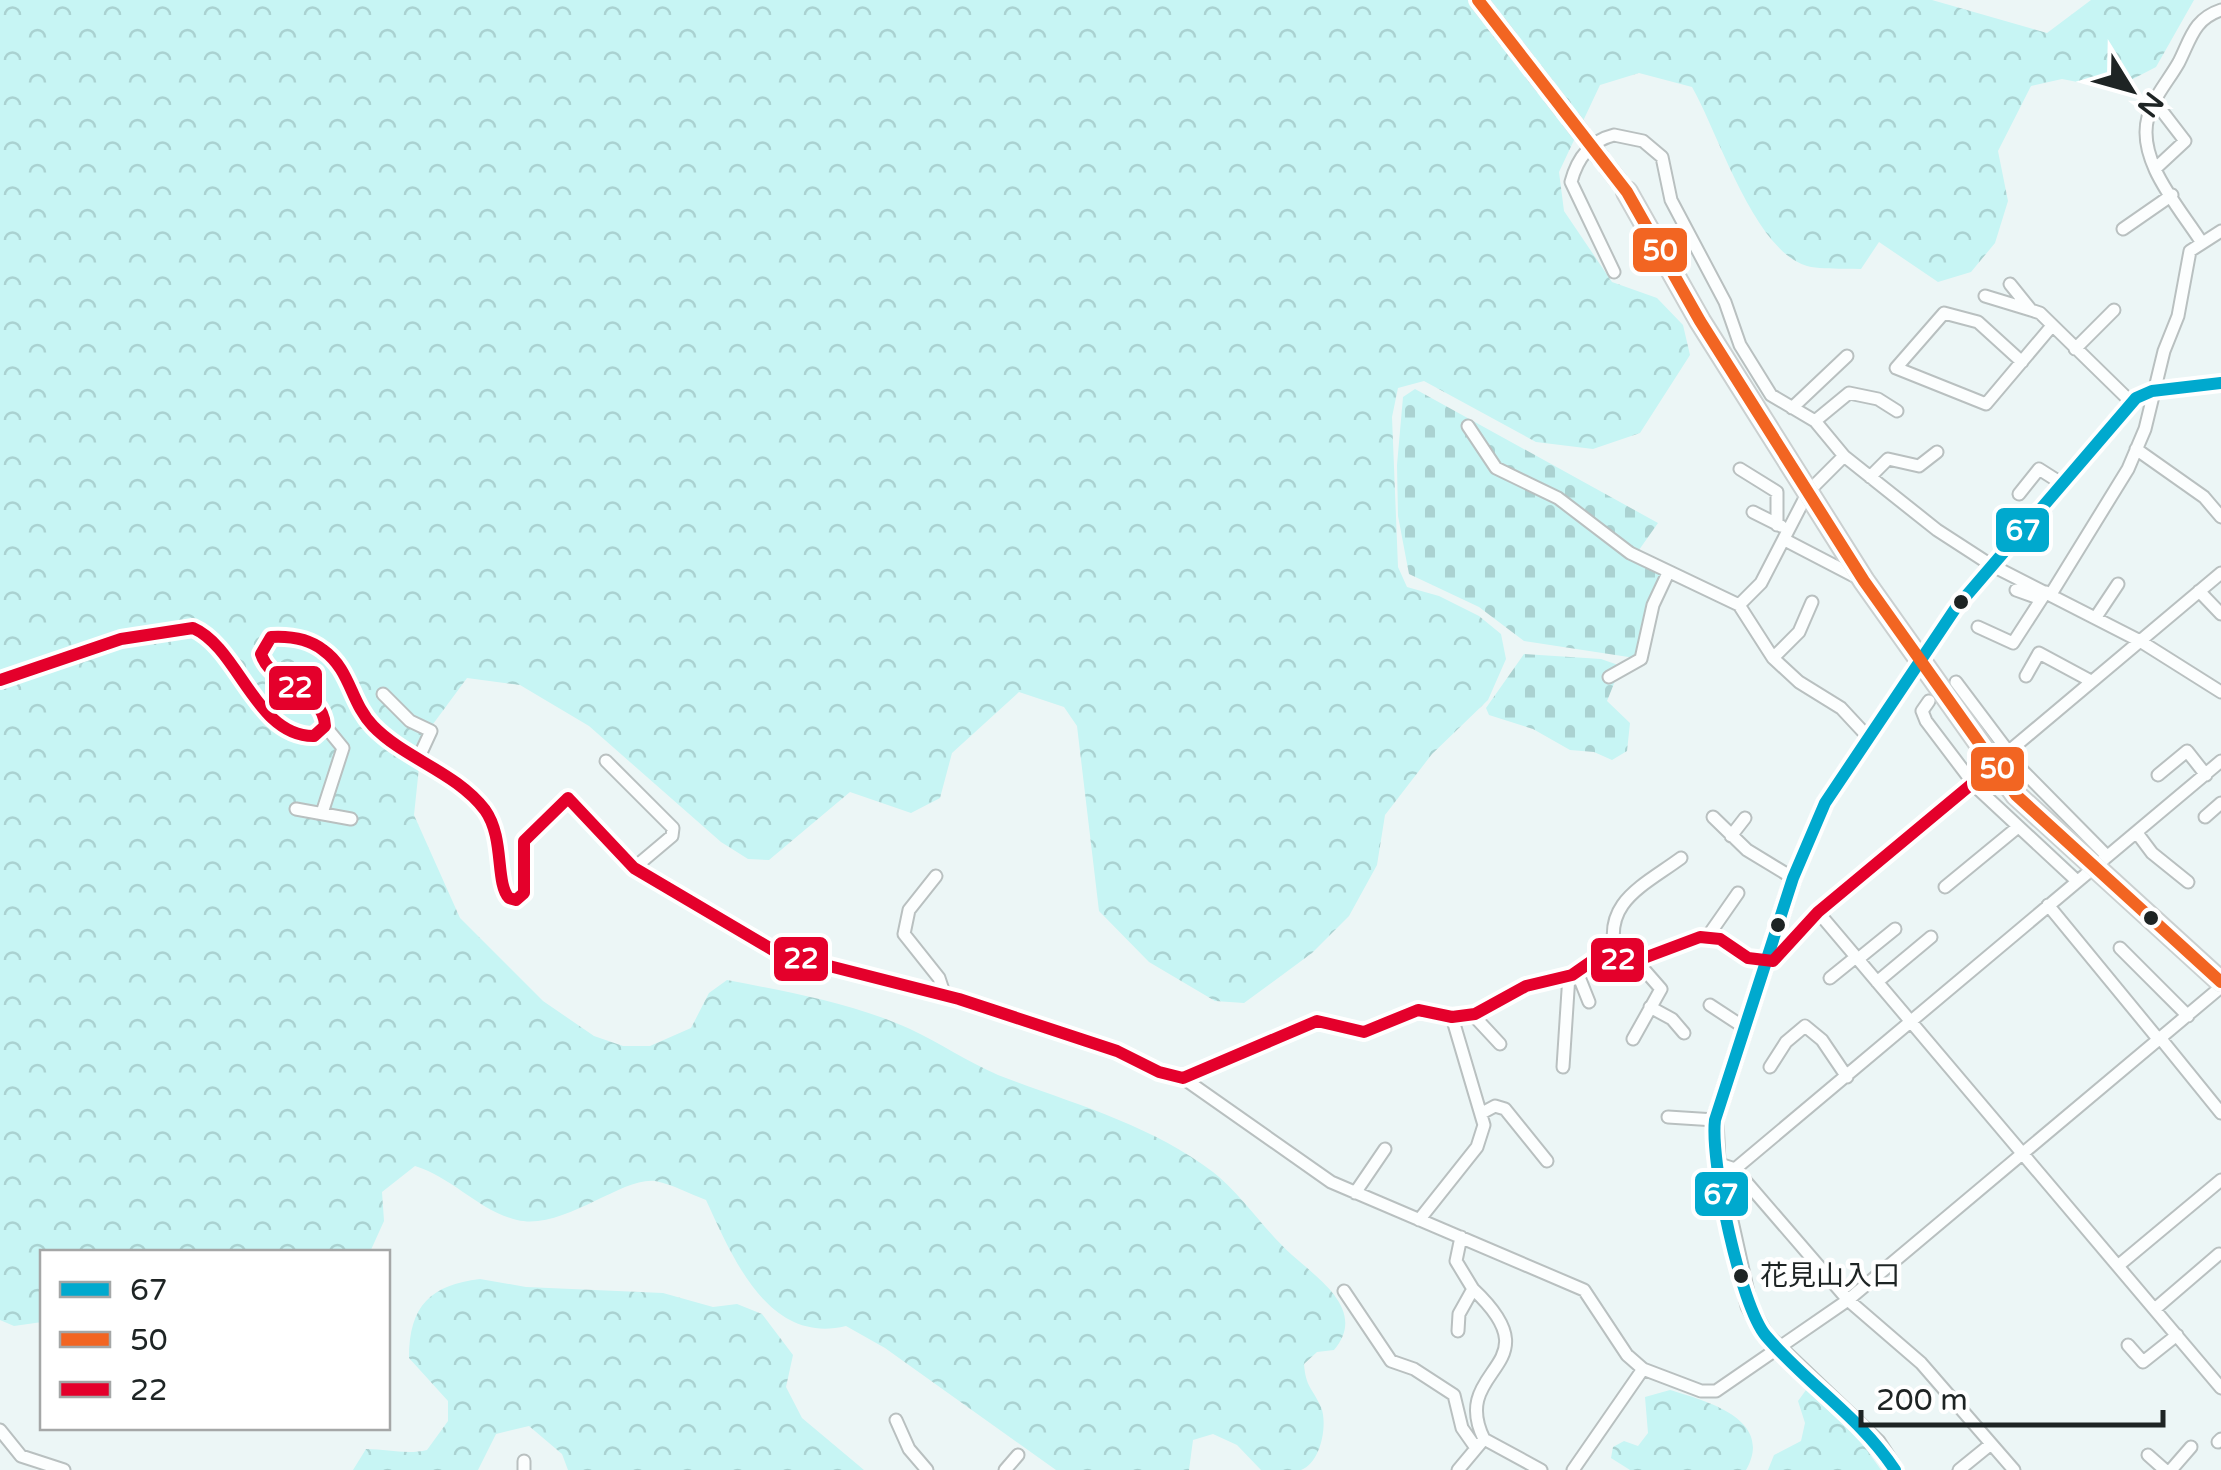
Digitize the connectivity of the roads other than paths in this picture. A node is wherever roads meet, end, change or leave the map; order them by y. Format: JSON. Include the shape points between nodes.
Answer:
{"nodes":[{"id":1,"x":2221,"y":10,"type":"edge"},
{"id":2,"x":2155,"y":102,"type":"junction"},
{"id":3,"x":2156,"y":168,"type":"junction"},
{"id":4,"x":1626,"y":192,"type":"tunnel mouth"},
{"id":5,"x":2172,"y":196,"type":"junction"},
{"id":6,"x":2123,"y":229,"type":"dead end"},
{"id":7,"x":2221,"y":231,"type":"edge"},
{"id":8,"x":2202,"y":243,"type":"junction"},
{"id":9,"x":1614,"y":272,"type":"dead end"},
{"id":10,"x":2010,"y":284,"type":"dead end"},
{"id":11,"x":1985,"y":296,"type":"dead end"},
{"id":12,"x":2031,"y":310,"type":"junction"},
{"id":13,"x":2114,"y":310,"type":"dead end"},
{"id":14,"x":2051,"y":327,"type":"junction"},
{"id":15,"x":2075,"y":349,"type":"junction"},
{"id":16,"x":1848,"y":356,"type":"dead end"},
{"id":17,"x":2022,"y":362,"type":"junction"},
{"id":18,"x":2221,"y":383,"type":"edge"},
{"id":19,"x":2152,"y":390,"type":"junction"},
{"id":20,"x":2134,"y":400,"type":"junction"},
{"id":21,"x":1792,"y":408,"type":"junction"},
{"id":22,"x":1897,"y":411,"type":"dead end"},
{"id":23,"x":1815,"y":420,"type":"junction"},
{"id":24,"x":1468,"y":426,"type":"dead end"},
{"id":25,"x":2136,"y":450,"type":"junction"},
{"id":26,"x":1937,"y":452,"type":"dead end"},
{"id":27,"x":1844,"y":456,"type":"junction"},
{"id":28,"x":1740,"y":469,"type":"dead end"},
{"id":29,"x":1870,"y":476,"type":"junction"},
{"id":30,"x":2061,"y":483,"type":"junction"},
{"id":31,"x":1808,"y":492,"type":"junction"},
{"id":32,"x":2018,"y":494,"type":"dead end"},
{"id":33,"x":1753,"y":512,"type":"dead end"},
{"id":34,"x":2221,"y":518,"type":"edge"},
{"id":35,"x":1784,"y":532,"type":"junction"},
{"id":36,"x":1991,"y":565,"type":"junction"},
{"id":37,"x":1668,"y":572,"type":"junction"},
{"id":38,"x":2221,"y":573,"type":"edge"},
{"id":39,"x":1864,"y":580,"type":"junction"},
{"id":40,"x":2118,"y":584,"type":"dead end"},
{"id":41,"x":2016,"y":590,"type":"dead end"},
{"id":42,"x":2199,"y":591,"type":"junction"},
{"id":43,"x":2046,"y":595,"type":"junction"},
{"id":44,"x":1812,"y":602,"type":"dead end"},
{"id":45,"x":1739,"y":606,"type":"junction"},
{"id":46,"x":2221,"y":614,"type":"edge"},
{"id":47,"x":2096,"y":617,"type":"junction"},
{"id":48,"x":1978,"y":627,"type":"dead end"},
{"id":49,"x":2140,"y":641,"type":"junction"},
{"id":50,"x":1920,"y":657,"type":"junction"},
{"id":51,"x":1773,"y":658,"type":"junction"},
{"id":52,"x":2026,"y":676,"type":"dead end"},
{"id":53,"x":1609,"y":677,"type":"dead end"},
{"id":54,"x":0,"y":680,"type":"edge"},
{"id":55,"x":2091,"y":681,"type":"junction"},
{"id":56,"x":1956,"y":682,"type":"dead end"},
{"id":57,"x":2220,"y":691,"type":"edge"},
{"id":58,"x":383,"y":694,"type":"dead end"},
{"id":59,"x":1929,"y":701,"type":"dead end"},
{"id":60,"x":325,"y":726,"type":"junction"},
{"id":61,"x":1868,"y":737,"type":"junction"},
{"id":62,"x":2008,"y":752,"type":"junction"},
{"id":63,"x":419,"y":757,"type":"junction"},
{"id":64,"x":2221,"y":760,"type":"edge"},
{"id":65,"x":606,"y":761,"type":"dead end"},
{"id":66,"x":2206,"y":775,"type":"junction"},
{"id":67,"x":2158,"y":776,"type":"dead end"},
{"id":68,"x":1973,"y":783,"type":"junction"},
{"id":69,"x":2221,"y":803,"type":"edge"},
{"id":70,"x":296,"y":809,"type":"dead end"},
{"id":71,"x":322,"y":812,"type":"junction"},
{"id":72,"x":1713,"y":817,"type":"dead end"},
{"id":73,"x":2205,"y":817,"type":"dead end"},
{"id":74,"x":1744,"y":818,"type":"dead end"},
{"id":75,"x":352,"y":819,"type":"dead end"},
{"id":76,"x":2018,"y":827,"type":"junction"},
{"id":77,"x":2137,"y":833,"type":"junction"},
{"id":78,"x":1731,"y":836,"type":"junction"},
{"id":79,"x":1681,"y":858,"type":"dead end"},
{"id":80,"x":634,"y":868,"type":"junction"},
{"id":81,"x":2092,"y":868,"type":"junction"},
{"id":82,"x":936,"y":876,"type":"dead end"},
{"id":83,"x":1793,"y":878,"type":"junction"},
{"id":84,"x":2188,"y":882,"type":"dead end"},
{"id":85,"x":1945,"y":887,"type":"dead end"},
{"id":86,"x":1738,"y":893,"type":"dead end"},
{"id":87,"x":2122,"y":894,"type":"junction"},
{"id":88,"x":2048,"y":905,"type":"junction"},
{"id":89,"x":1818,"y":912,"type":"junction"},
{"id":90,"x":1894,"y":929,"type":"dead end"},
{"id":91,"x":1708,"y":936,"type":"junction"},
{"id":92,"x":1932,"y":936,"type":"dead end"},
{"id":93,"x":2120,"y":948,"type":"dead end"},
{"id":94,"x":1617,"y":957,"type":"junction"},
{"id":95,"x":1632,"y":957,"type":"junction"},
{"id":96,"x":1856,"y":958,"type":"junction"},
{"id":97,"x":1766,"y":961,"type":"junction"},
{"id":98,"x":2221,"y":969,"type":"edge"},
{"id":99,"x":1573,"y":973,"type":"junction"},
{"id":100,"x":1830,"y":978,"type":"dead end"},
{"id":101,"x":1878,"y":982,"type":"junction"},
{"id":102,"x":2221,"y":985,"type":"edge"},
{"id":103,"x":944,"y":996,"type":"junction"},
{"id":104,"x":1589,"y":1002,"type":"dead end"},
{"id":105,"x":1710,"y":1005,"type":"dead end"},
{"id":106,"x":1650,"y":1007,"type":"junction"},
{"id":107,"x":1473,"y":1014,"type":"junction"},
{"id":108,"x":2188,"y":1016,"type":"junction"},
{"id":109,"x":1452,"y":1017,"type":"junction"},
{"id":110,"x":1912,"y":1022,"type":"junction"},
{"id":111,"x":1745,"y":1028,"type":"junction"},
{"id":112,"x":1684,"y":1032,"type":"dead end"},
{"id":113,"x":1633,"y":1039,"type":"dead end"},
{"id":114,"x":2160,"y":1039,"type":"junction"},
{"id":115,"x":1500,"y":1044,"type":"dead end"},
{"id":116,"x":1563,"y":1067,"type":"dead end"},
{"id":117,"x":1770,"y":1067,"type":"dead end"},
{"id":118,"x":1847,"y":1076,"type":"junction"},
{"id":119,"x":1183,"y":1078,"type":"junction"},
{"id":120,"x":1482,"y":1113,"type":"junction"},
{"id":121,"x":2221,"y":1113,"type":"edge"},
{"id":122,"x":1668,"y":1117,"type":"dead end"},
{"id":123,"x":1715,"y":1120,"type":"junction"},
{"id":124,"x":1385,"y":1148,"type":"dead end"},
{"id":125,"x":2024,"y":1153,"type":"junction"},
{"id":126,"x":1547,"y":1161,"type":"dead end"},
{"id":127,"x":1717,"y":1164,"type":"junction"},
{"id":128,"x":1735,"y":1170,"type":"junction"},
{"id":129,"x":2221,"y":1180,"type":"edge"},
{"id":130,"x":1355,"y":1193,"type":"junction"},
{"id":131,"x":1419,"y":1220,"type":"junction"},
{"id":132,"x":1461,"y":1237,"type":"junction"},
{"id":133,"x":2219,"y":1254,"type":"edge"},
{"id":134,"x":2119,"y":1265,"type":"junction"},
{"id":135,"x":1472,"y":1290,"type":"junction"},
{"id":136,"x":1344,"y":1291,"type":"dead end"},
{"id":137,"x":1848,"y":1300,"type":"junction"},
{"id":138,"x":2156,"y":1308,"type":"junction"},
{"id":139,"x":1458,"y":1332,"type":"dead end"},
{"id":140,"x":2177,"y":1334,"type":"junction"},
{"id":141,"x":2128,"y":1345,"type":"dead end"},
{"id":142,"x":1779,"y":1349,"type":"junction"},
{"id":143,"x":1643,"y":1370,"type":"junction"},
{"id":144,"x":2221,"y":1388,"type":"edge"},
{"id":145,"x":896,"y":1420,"type":"dead end"},
{"id":146,"x":0,"y":1430,"type":"edge"},
{"id":147,"x":1480,"y":1443,"type":"junction"},
{"id":148,"x":1991,"y":1444,"type":"junction"},
{"id":149,"x":2191,"y":1447,"type":"dead end"},
{"id":150,"x":1018,"y":1455,"type":"dead end"},
{"id":151,"x":2148,"y":1455,"type":"dead end"},
{"id":152,"x":64,"y":1470,"type":"edge"},
{"id":153,"x":928,"y":1470,"type":"edge"},
{"id":154,"x":1005,"y":1470,"type":"edge"},
{"id":155,"x":1458,"y":1470,"type":"edge"},
{"id":156,"x":1542,"y":1470,"type":"edge"},
{"id":157,"x":1572,"y":1470,"type":"edge"},
{"id":158,"x":1894,"y":1470,"type":"edge"},
{"id":159,"x":1959,"y":1470,"type":"edge"},
{"id":160,"x":2014,"y":1470,"type":"edge"},
{"id":161,"x":2168,"y":1470,"type":"edge"}],
"edges":[{"from":1,"to":2,"type":"street","via":[[2194,28]]},
{"from":2,"to":3,"type":"street","via":[[2146,135]]},
{"from":2,"to":3,"type":"street","via":[[2184,140]]},
{"from":3,"to":5,"type":"street"},
{"from":4,"to":31,"type":"highway"},
{"from":5,"to":6,"type":"street"},
{"from":5,"to":8,"type":"street"},
{"from":7,"to":8,"type":"street"},
{"from":8,"to":19,"type":"street","via":[[2190,251],[2178,316]]},
{"from":9,"to":21,"type":"street","via":[[1571,182],[1588,149],[1614,135],[1643,141],[1662,157],[1671,200],[1740,345],[1771,395]]},
{"from":10,"to":12,"type":"street"},
{"from":11,"to":12,"type":"street"},
{"from":12,"to":14,"type":"street"},
{"from":13,"to":15,"type":"street"},
{"from":14,"to":15,"type":"street"},
{"from":14,"to":17,"type":"street"},
{"from":15,"to":20,"type":"street"},
{"from":16,"to":21,"type":"street"},
{"from":17,"to":17,"type":"street","via":[[1986,404],[1896,368],[1944,313],[1978,322]]},
{"from":18,"to":19,"type":"street"},
{"from":19,"to":20,"type":"street"},
{"from":19,"to":25,"type":"street"},
{"from":20,"to":30,"type":"street"},
{"from":21,"to":23,"type":"street"},
{"from":22,"to":23,"type":"street","via":[[1849,394]]},
{"from":23,"to":27,"type":"street"},
{"from":24,"to":37,"type":"street","via":[[1496,468],[1558,498],[1630,553]]},
{"from":25,"to":34,"type":"street","via":[[2204,497]]},
{"from":25,"to":43,"type":"street"},
{"from":26,"to":29,"type":"street","via":[[1919,466],[1888,459]]},
{"from":27,"to":29,"type":"street"},
{"from":27,"to":31,"type":"street"},
{"from":28,"to":35,"type":"street","via":[[1776,492]]},
{"from":29,"to":36,"type":"street"},
{"from":30,"to":32,"type":"street","via":[[2039,469]]},
{"from":30,"to":36,"type":"street"},
{"from":31,"to":35,"type":"street"},
{"from":31,"to":39,"type":"highway"},
{"from":33,"to":35,"type":"street"},
{"from":35,"to":39,"type":"street"},
{"from":35,"to":45,"type":"street","via":[[1761,583]]},
{"from":36,"to":43,"type":"street"},
{"from":36,"to":50,"type":"street"},
{"from":37,"to":45,"type":"street"},
{"from":37,"to":53,"type":"street","via":[[1653,605],[1642,660]]},
{"from":38,"to":42,"type":"street"},
{"from":39,"to":50,"type":"highway"},
{"from":40,"to":47,"type":"street"},
{"from":41,"to":43,"type":"street"},
{"from":42,"to":46,"type":"street"},
{"from":42,"to":49,"type":"street"},
{"from":43,"to":47,"type":"street"},
{"from":43,"to":48,"type":"street","via":[[2014,643]]},
{"from":44,"to":51,"type":"street","via":[[1800,632]]},
{"from":45,"to":51,"type":"street"},
{"from":47,"to":49,"type":"street"},
{"from":49,"to":55,"type":"street"},
{"from":49,"to":57,"type":"street"},
{"from":50,"to":61,"type":"street"},
{"from":50,"to":81,"type":"highway","via":[[2016,795]]},
{"from":51,"to":61,"type":"street","via":[[1842,708]]},
{"from":52,"to":55,"type":"street","via":[[2039,653]]},
{"from":54,"to":60,"type":"street","via":[[120,639],[194,628],[221,647],[250,696],[295,733],[314,736]]},
{"from":55,"to":62,"type":"street"},
{"from":56,"to":62,"type":"street"},
{"from":58,"to":63,"type":"street","via":[[431,731]]},
{"from":59,"to":68,"type":"street","via":[[1922,711],[1926,721]]},
{"from":60,"to":63,"type":"street","via":[[320,707],[264,665],[261,654],[271,637],[310,642],[340,664],[368,720]]},
{"from":60,"to":71,"type":"street","via":[[343,748]]},
{"from":61,"to":83,"type":"street","via":[[1825,802]]},
{"from":62,"to":81,"type":"street"},
{"from":63,"to":80,"type":"street","via":[[485,811],[500,846],[509,898],[524,893],[524,841],[568,798]]},
{"from":64,"to":66,"type":"street"},
{"from":65,"to":80,"type":"street","via":[[673,828]]},
{"from":66,"to":67,"type":"street","via":[[2186,752]]},
{"from":66,"to":77,"type":"street"},
{"from":68,"to":76,"type":"street"},
{"from":68,"to":89,"type":"street"},
{"from":69,"to":73,"type":"street"},
{"from":70,"to":71,"type":"street"},
{"from":71,"to":75,"type":"street"},
{"from":72,"to":78,"type":"street"},
{"from":74,"to":78,"type":"street"},
{"from":76,"to":81,"type":"street"},
{"from":76,"to":85,"type":"street"},
{"from":77,"to":81,"type":"street"},
{"from":77,"to":84,"type":"street"},
{"from":78,"to":83,"type":"street"},
{"from":79,"to":94,"type":"street","via":[[1618,910],[1611,928]]},
{"from":80,"to":103,"type":"street","via":[[778,952]]},
{"from":81,"to":87,"type":"highway"},
{"from":81,"to":88,"type":"street"},
{"from":82,"to":103,"type":"street","via":[[909,910],[904,934],[939,978]]},
{"from":83,"to":97,"type":"street"},
{"from":86,"to":91,"type":"street"},
{"from":87,"to":98,"type":"highway"},
{"from":87,"to":102,"type":"highway"},
{"from":88,"to":110,"type":"street"},
{"from":88,"to":114,"type":"street"},
{"from":89,"to":96,"type":"street"},
{"from":89,"to":97,"type":"street","via":[[1778,958]]},
{"from":90,"to":96,"type":"street"},
{"from":91,"to":95,"type":"street"},
{"from":91,"to":97,"type":"street"},
{"from":92,"to":101,"type":"street"},
{"from":93,"to":108,"type":"street"},
{"from":94,"to":95,"type":"street"},
{"from":94,"to":99,"type":"street"},
{"from":95,"to":106,"type":"street","via":[[1661,988]]},
{"from":96,"to":100,"type":"street"},
{"from":96,"to":101,"type":"street"},
{"from":97,"to":111,"type":"street"},
{"from":99,"to":104,"type":"street"},
{"from":99,"to":107,"type":"street","via":[[1526,986]]},
{"from":99,"to":116,"type":"street"},
{"from":101,"to":110,"type":"street"},
{"from":102,"to":108,"type":"street"},
{"from":103,"to":119,"type":"street"},
{"from":105,"to":111,"type":"street"},
{"from":106,"to":112,"type":"street"},
{"from":106,"to":113,"type":"street"},
{"from":107,"to":109,"type":"street"},
{"from":107,"to":115,"type":"street"},
{"from":108,"to":114,"type":"street"},
{"from":109,"to":119,"type":"street","via":[[1418,1010],[1364,1032],[1317,1022]]},
{"from":109,"to":120,"type":"street"},
{"from":110,"to":118,"type":"street"},
{"from":110,"to":125,"type":"street"},
{"from":111,"to":123,"type":"street"},
{"from":114,"to":121,"type":"street"},
{"from":114,"to":125,"type":"street"},
{"from":117,"to":118,"type":"street","via":[[1804,1026]]},
{"from":118,"to":128,"type":"street"},
{"from":119,"to":130,"type":"street","via":[[1311,1172]]},
{"from":120,"to":126,"type":"street","via":[[1505,1109]]},
{"from":120,"to":131,"type":"street","via":[[1477,1148]]},
{"from":122,"to":123,"type":"street"},
{"from":123,"to":127,"type":"street"},
{"from":124,"to":130,"type":"street"},
{"from":125,"to":134,"type":"street"},
{"from":125,"to":137,"type":"street"},
{"from":127,"to":128,"type":"street"},
{"from":127,"to":142,"type":"street","via":[[1748,1306]]},
{"from":128,"to":137,"type":"street"},
{"from":129,"to":134,"type":"street"},
{"from":130,"to":131,"type":"street"},
{"from":131,"to":132,"type":"street"},
{"from":132,"to":135,"type":"street","via":[[1456,1261]]},
{"from":132,"to":143,"type":"street","via":[[1584,1290]]},
{"from":133,"to":138,"type":"street"},
{"from":134,"to":138,"type":"street"},
{"from":135,"to":139,"type":"street"},
{"from":135,"to":147,"type":"street","via":[[1507,1336],[1502,1359],[1476,1398]]},
{"from":136,"to":147,"type":"street","via":[[1391,1362],[1414,1368],[1454,1395],[1462,1428]]},
{"from":137,"to":142,"type":"street"},
{"from":137,"to":148,"type":"street","via":[[1921,1362]]},
{"from":138,"to":140,"type":"street"},
{"from":140,"to":141,"type":"street","via":[[2143,1362]]},
{"from":140,"to":144,"type":"street"},
{"from":142,"to":143,"type":"street","via":[[1716,1391]]},
{"from":142,"to":158,"type":"street","via":[[1877,1442]]},
{"from":143,"to":157,"type":"street"},
{"from":145,"to":153,"type":"street"},
{"from":146,"to":152,"type":"street","via":[[20,1456]]},
{"from":147,"to":155,"type":"street"},
{"from":147,"to":156,"type":"street"},
{"from":148,"to":159,"type":"street"},
{"from":148,"to":160,"type":"street"},
{"from":149,"to":161,"type":"street"},
{"from":150,"to":154,"type":"street"},
{"from":151,"to":161,"type":"street"}]}
